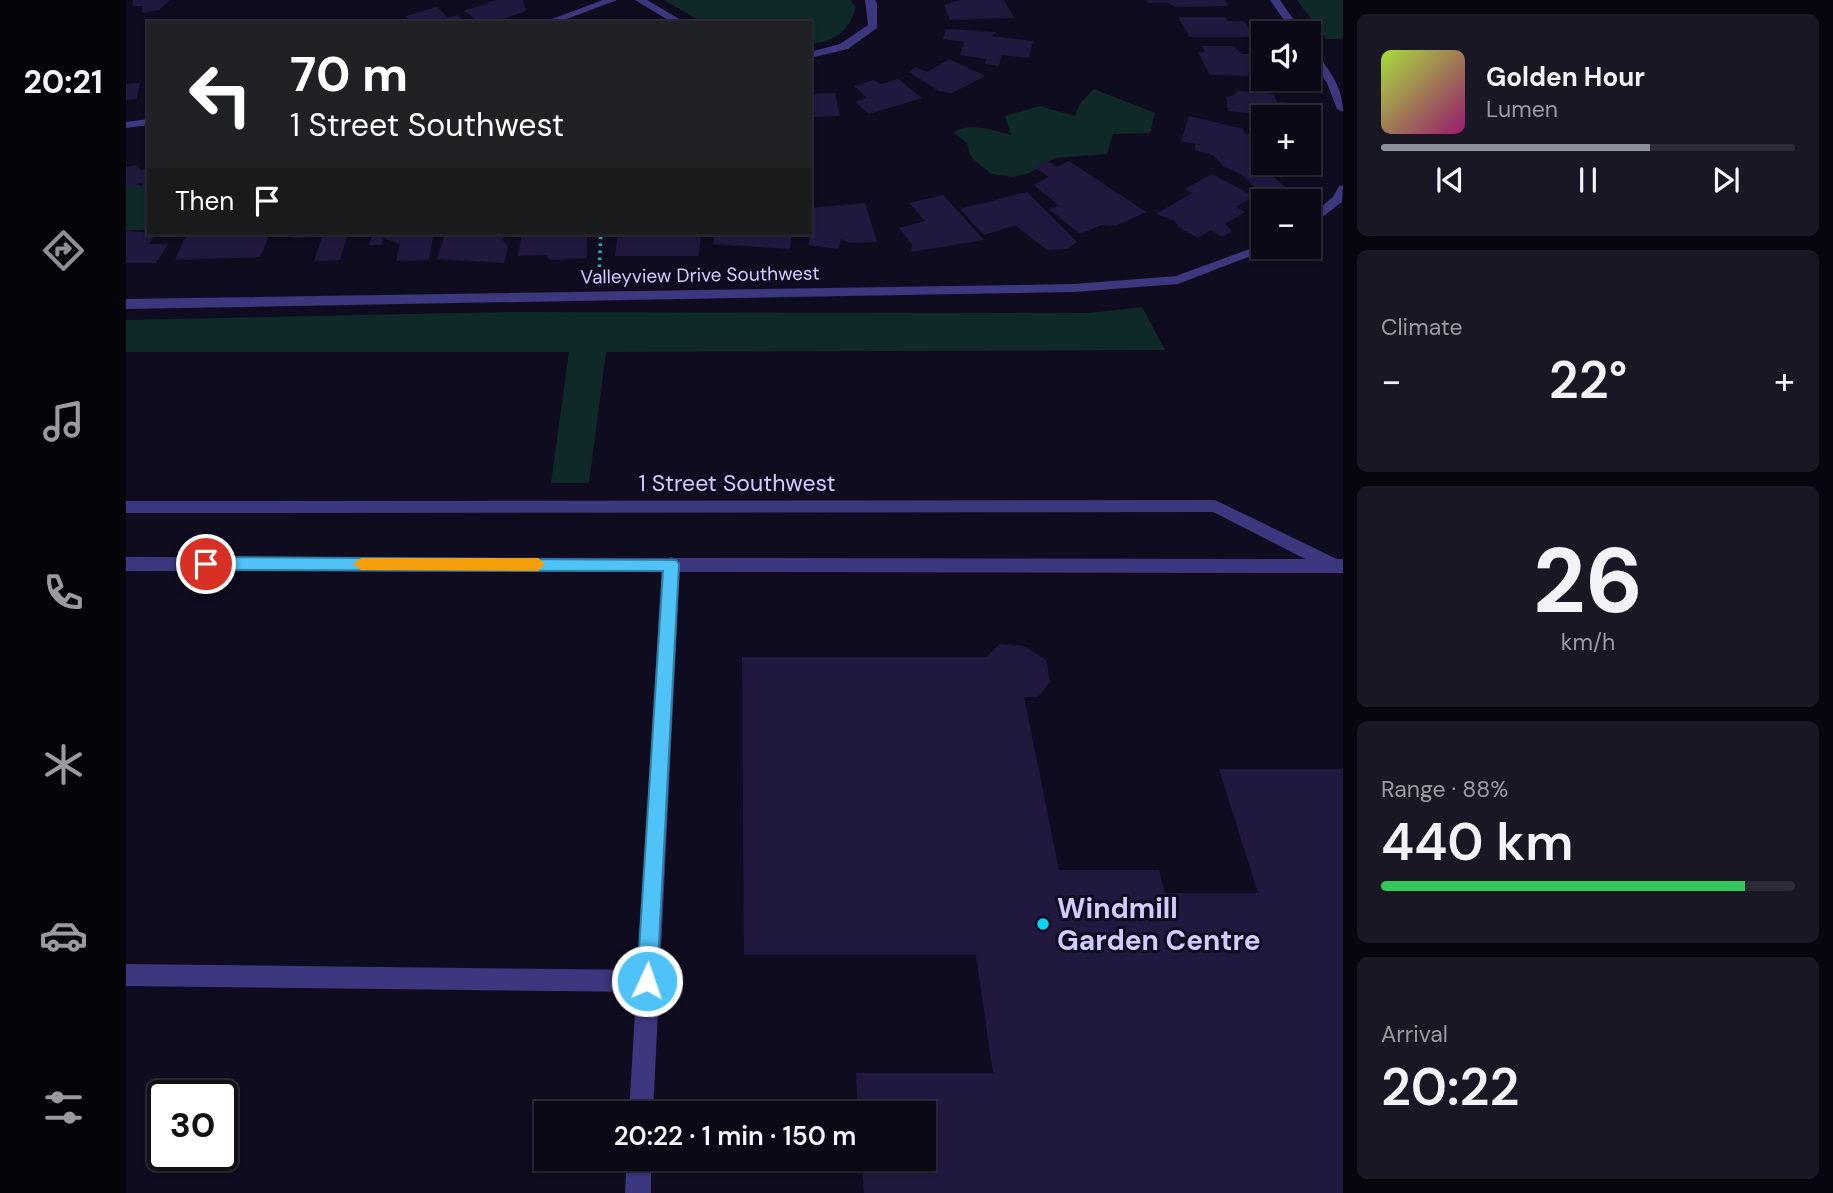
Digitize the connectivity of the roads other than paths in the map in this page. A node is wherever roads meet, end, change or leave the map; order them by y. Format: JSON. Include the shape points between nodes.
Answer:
{"nodes":[{"id":1,"x":612,"y":0,"type":"edge"},
{"id":2,"x":640,"y":0,"type":"edge"},
{"id":3,"x":870,"y":0,"type":"edge"},
{"id":4,"x":1275,"y":0,"type":"edge"},
{"id":5,"x":552,"y":21,"type":"edge"},
{"id":6,"x":677,"y":21,"type":"edge"},
{"id":7,"x":1290,"y":21,"type":"edge"},
{"id":8,"x":812,"y":55,"type":"edge"},
{"id":9,"x":1321,"y":67,"type":"edge"},
{"id":10,"x":1343,"y":108,"type":"edge"},
{"id":11,"x":147,"y":122,"type":"edge"},
{"id":12,"x":126,"y":125,"type":"edge"},
{"id":13,"x":1343,"y":189,"type":"edge"},
{"id":14,"x":1321,"y":213,"type":"edge"},
{"id":15,"x":1251,"y":253,"type":"edge"},
{"id":16,"x":126,"y":304,"type":"edge"},
{"id":17,"x":126,"y":507,"type":"edge"},
{"id":18,"x":126,"y":564,"type":"edge"},
{"id":19,"x":671,"y":564,"type":"junction"},
{"id":20,"x":1339,"y":566,"type":"edge"},
{"id":21,"x":126,"y":975,"type":"edge"},
{"id":22,"x":647,"y":981,"type":"junction"},
{"id":23,"x":642,"y":1101,"type":"edge"},
{"id":24,"x":639,"y":1171,"type":"edge"},
{"id":25,"x":638,"y":1193,"type":"edge"}],
"edges":[{"from":1,"to":5,"type":"street"},
{"from":2,"to":6,"type":"street"},
{"from":3,"to":8,"type":"street","via":[[873,26],[856,43]]},
{"from":4,"to":7,"type":"street"},
{"from":9,"to":10,"type":"street"},
{"from":11,"to":12,"type":"street"},
{"from":13,"to":14,"type":"street"},
{"from":15,"to":16,"type":"street","name":"Valleyview Drive Southwest","via":[[1178,281],[1074,288]]},
{"from":17,"to":20,"type":"street","name":"1 Street Southwest","via":[[1215,506]]},
{"from":18,"to":19,"type":"street","name":"1 Street Southwest"},
{"from":19,"to":20,"type":"street","name":"1 Street Southwest"},
{"from":19,"to":22,"type":"street"},
{"from":21,"to":22,"type":"street"},
{"from":22,"to":23,"type":"street"},
{"from":24,"to":25,"type":"street"}]}
